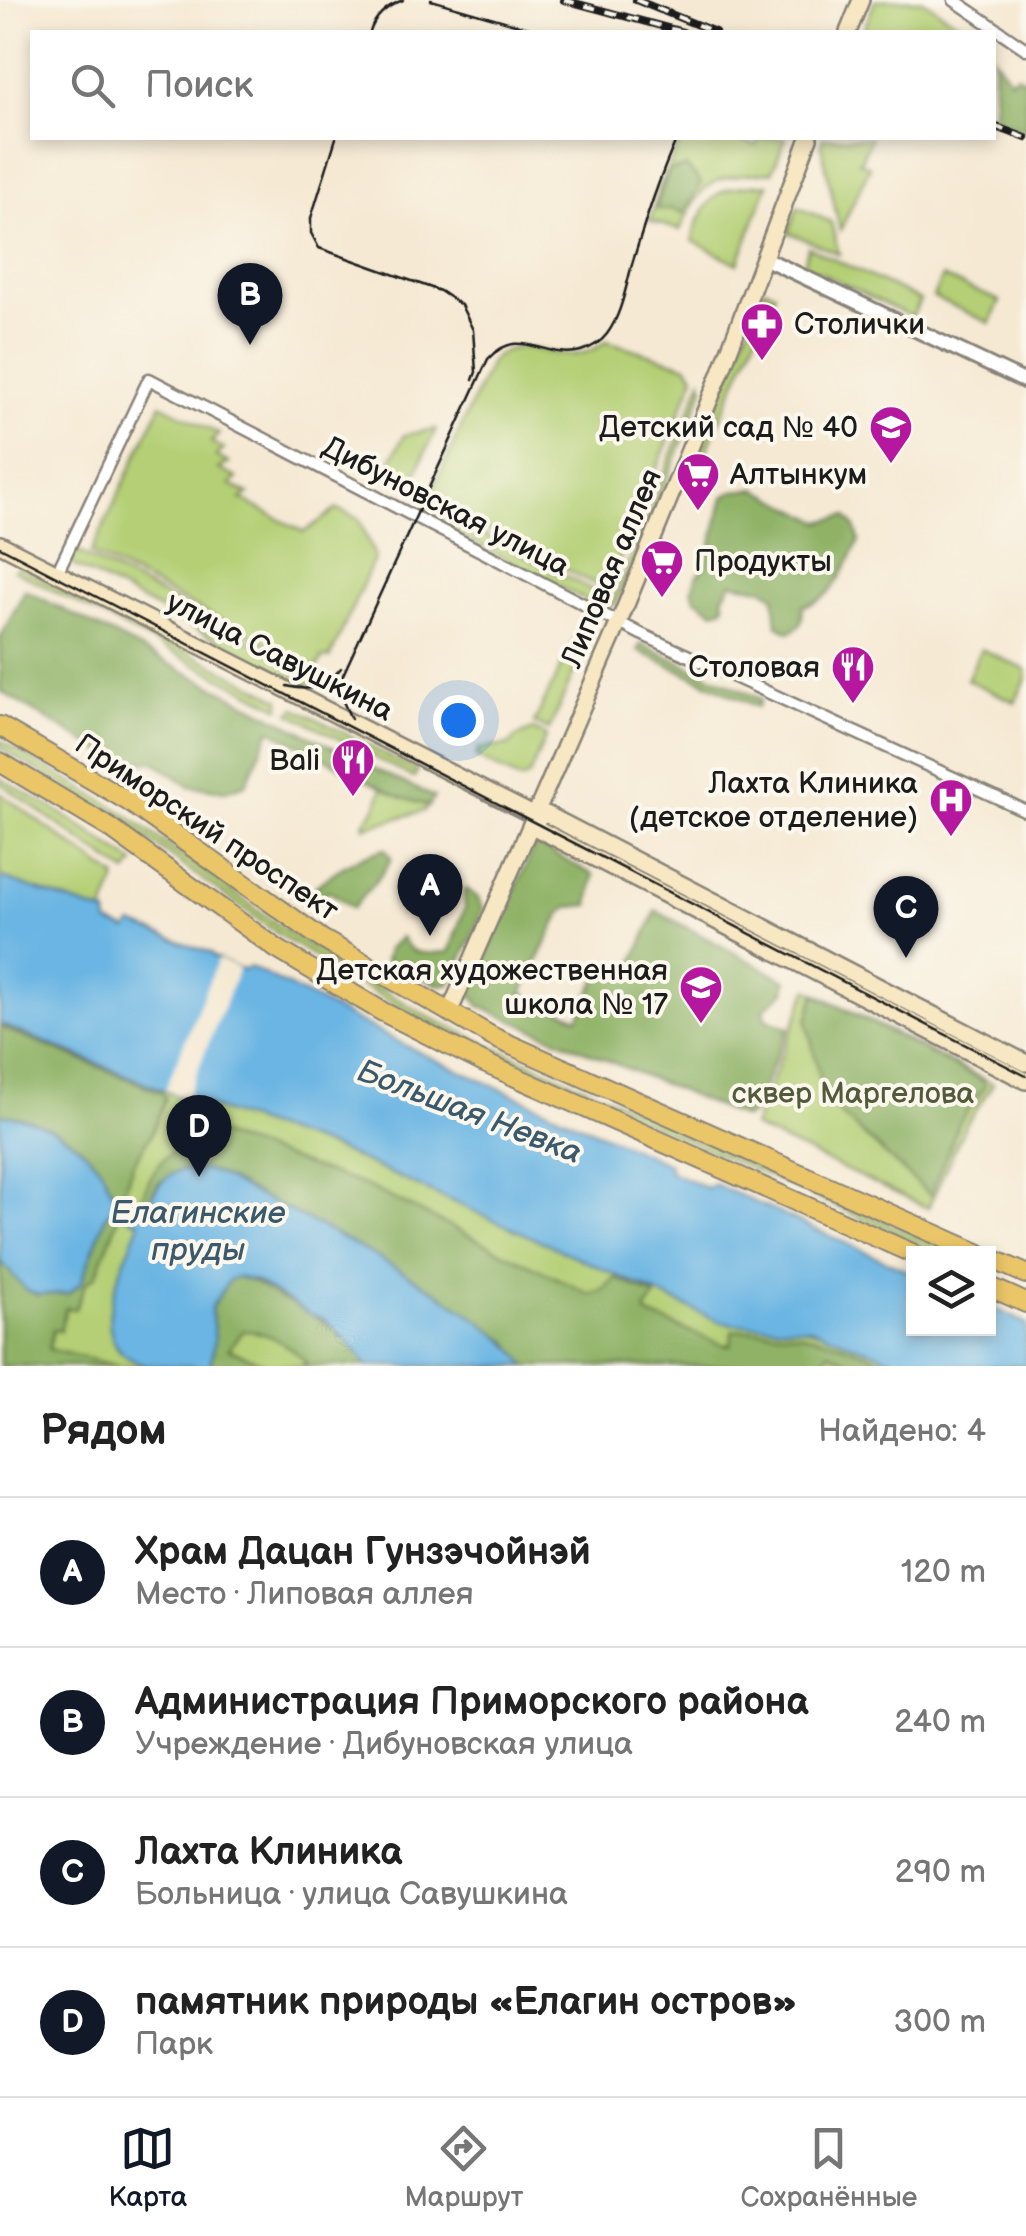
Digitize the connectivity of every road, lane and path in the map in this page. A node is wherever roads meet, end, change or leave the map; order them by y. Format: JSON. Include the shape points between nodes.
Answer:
{"nodes":[{"id":1,"x":860,"y":0,"type":"edge"},
{"id":2,"x":954,"y":0,"type":"edge"},
{"id":3,"x":849,"y":30,"type":"edge"},
{"id":4,"x":1026,"y":49,"type":"edge"},
{"id":5,"x":808,"y":140,"type":"edge"},
{"id":6,"x":764,"y":258,"type":"junction"},
{"id":7,"x":1026,"y":382,"type":"edge"},
{"id":8,"x":0,"y":544,"type":"edge"},
{"id":9,"x":58,"y":573,"type":"junction"},
{"id":10,"x":619,"y":622,"type":"junction"},
{"id":11,"x":0,"y":726,"type":"edge"},
{"id":12,"x":0,"y":762,"type":"edge"},
{"id":13,"x":1026,"y":811,"type":"edge"},
{"id":14,"x":535,"y":816,"type":"junction"},
{"id":15,"x":448,"y":1013,"type":"junction"},
{"id":16,"x":1026,"y":1063,"type":"edge"},
{"id":17,"x":1026,"y":1081,"type":"edge"},
{"id":18,"x":962,"y":1246,"type":"edge"},
{"id":19,"x":906,"y":1250,"type":"edge"},
{"id":20,"x":996,"y":1261,"type":"edge"},
{"id":21,"x":1026,"y":1274,"type":"edge"},
{"id":22,"x":996,"y":1290,"type":"edge"},
{"id":23,"x":1026,"y":1303,"type":"edge"}],
"edges":[{"from":1,"to":3,"type":"main road"},
{"from":2,"to":4,"type":"street"},
{"from":5,"to":6,"type":"main road","name":"Липовая аллея"},
{"from":6,"to":7,"type":"street"},
{"from":6,"to":10,"type":"main road","name":"Липовая аллея"},
{"from":8,"to":9,"type":"main road","name":"улица Савушкина"},
{"from":9,"to":10,"type":"street","name":"Дибуновская улица","via":[[149,379]]},
{"from":9,"to":14,"type":"main road","name":"улица Савушкина"},
{"from":10,"to":13,"type":"street","name":"Дибуновская улица"},
{"from":10,"to":14,"type":"main road","name":"Липовая аллея"},
{"from":11,"to":15,"type":"main road","name":"Приморский проспект","via":[[128,801],[322,939]]},
{"from":12,"to":19,"type":"main road","name":"Приморский проспект","via":[[383,1012]]},
{"from":14,"to":15,"type":"main road","name":"Липовая аллея"},
{"from":14,"to":16,"type":"main road","name":"улица Савушкина","via":[[546,814]]},
{"from":14,"to":17,"type":"main road","name":"улица Савушкина","via":[[538,829]]},
{"from":15,"to":18,"type":"main road","name":"Приморский проспект"},
{"from":20,"to":21,"type":"main road"},
{"from":22,"to":23,"type":"main road"}]}
